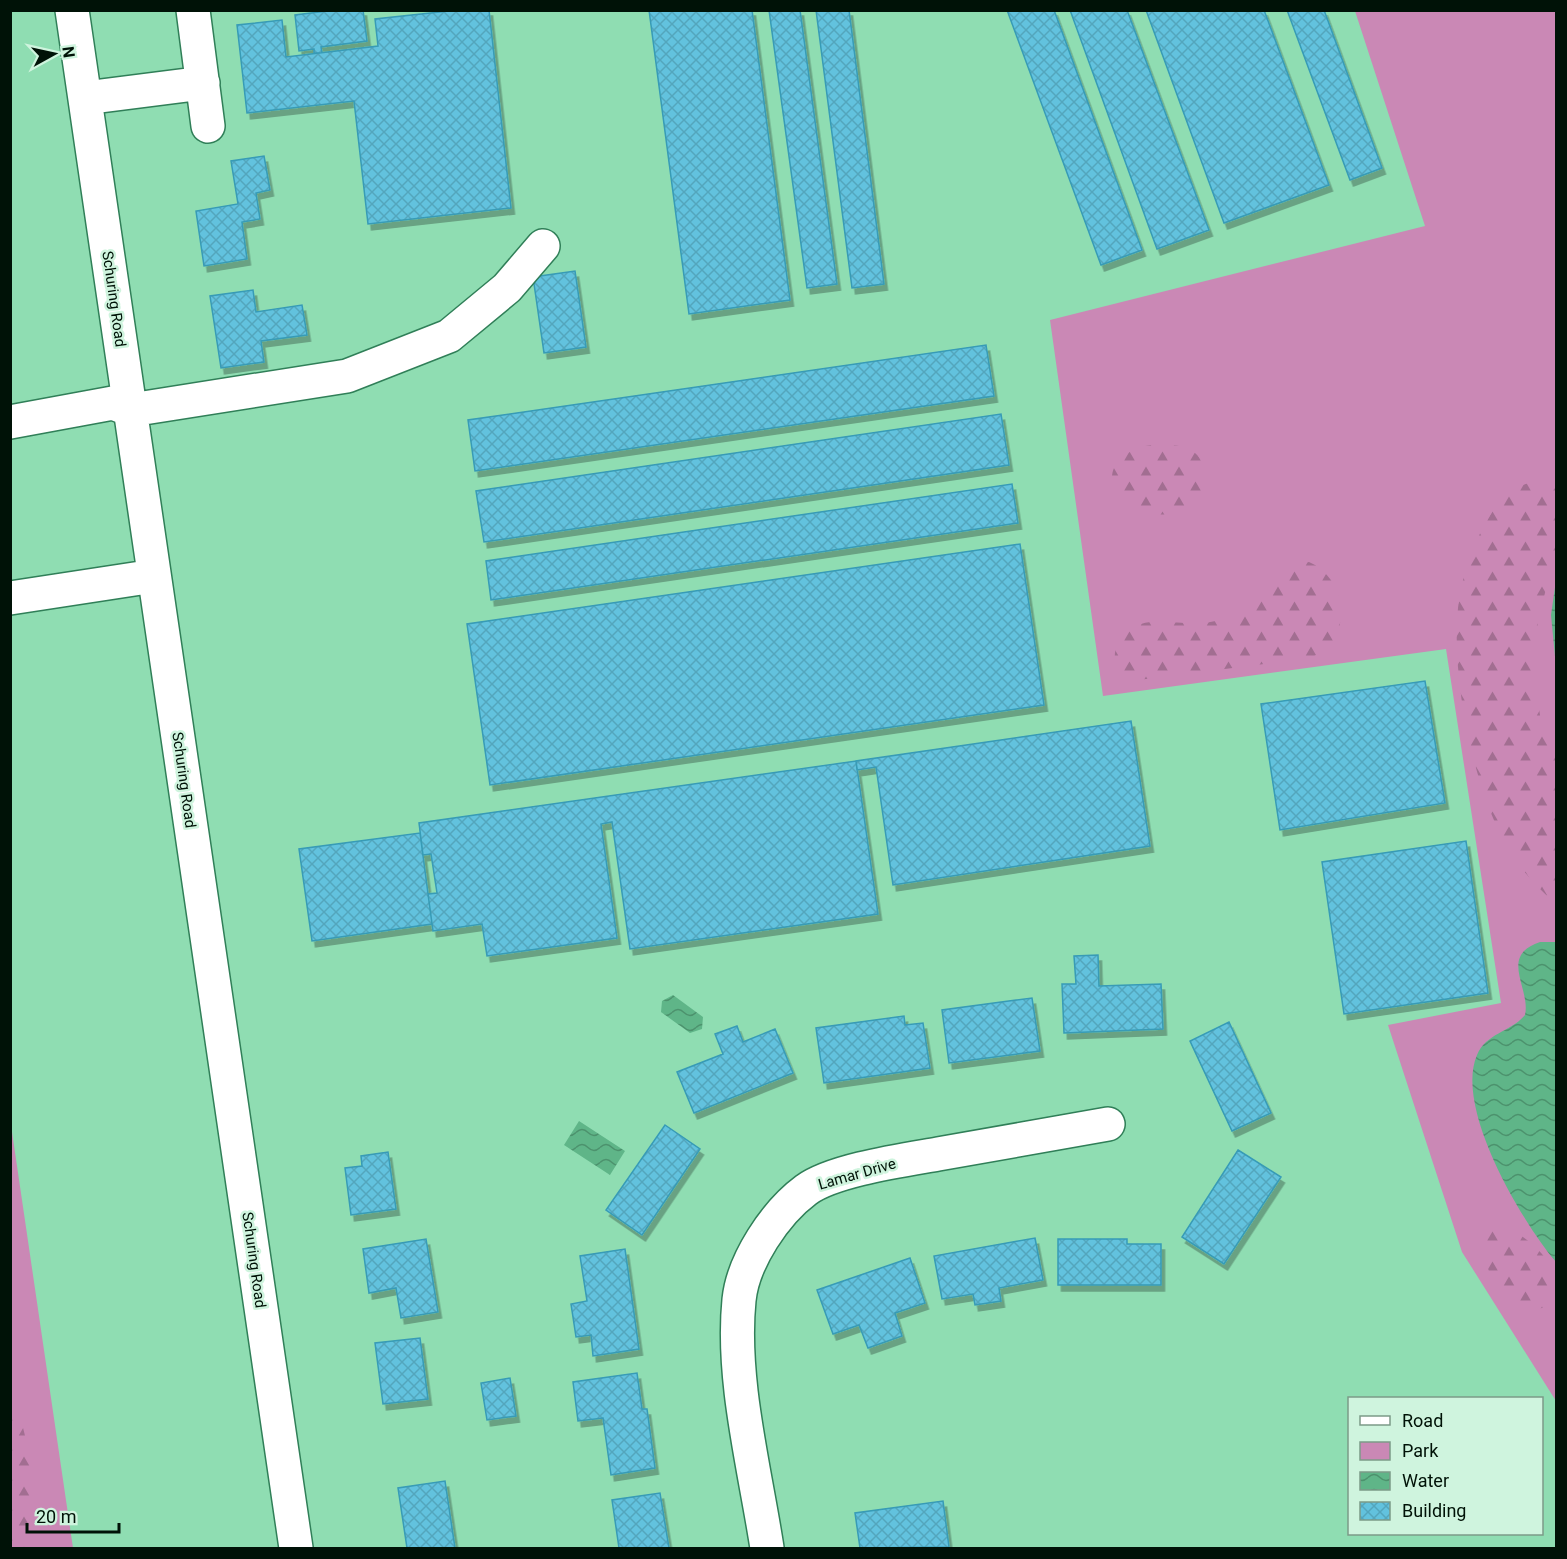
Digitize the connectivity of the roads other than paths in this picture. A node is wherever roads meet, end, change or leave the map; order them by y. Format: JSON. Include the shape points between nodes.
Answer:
{"nodes":[{"id":1,"x":72,"y":10,"type":"edge"},
{"id":2,"x":193,"y":10,"type":"edge"},
{"id":3,"x":202,"y":83,"type":"junction"},
{"id":4,"x":85,"y":98,"type":"junction"},
{"id":5,"x":208,"y":126,"type":"dead end"},
{"id":6,"x":543,"y":246,"type":"dead end"},
{"id":7,"x":130,"y":410,"type":"junction"},
{"id":8,"x":12,"y":418,"type":"edge"},
{"id":9,"x":154,"y":576,"type":"junction"},
{"id":10,"x":10,"y":598,"type":"edge"},
{"id":11,"x":1108,"y":1124,"type":"dead end"},
{"id":12,"x":296,"y":1548,"type":"edge"},
{"id":13,"x":768,"y":1548,"type":"edge"}],
"edges":[{"from":1,"to":4,"type":"street","name":"Schuring Road"},
{"from":2,"to":3,"type":"street"},
{"from":3,"to":4,"type":"street"},
{"from":3,"to":5,"type":"street"},
{"from":4,"to":7,"type":"street","name":"Schuring Road"},
{"from":6,"to":7,"type":"street","via":[[507,288],[448,336],[347,376]]},
{"from":7,"to":8,"type":"street","via":[[113,403]]},
{"from":7,"to":9,"type":"street","name":"Schuring Road"},
{"from":9,"to":10,"type":"street"},
{"from":9,"to":12,"type":"street","name":"Schuring Road"},
{"from":11,"to":13,"type":"street","name":"Lamar Drive","via":[[873,1166],[808,1189],[782,1213],[748,1267],[739,1297],[741,1384]]}]}
